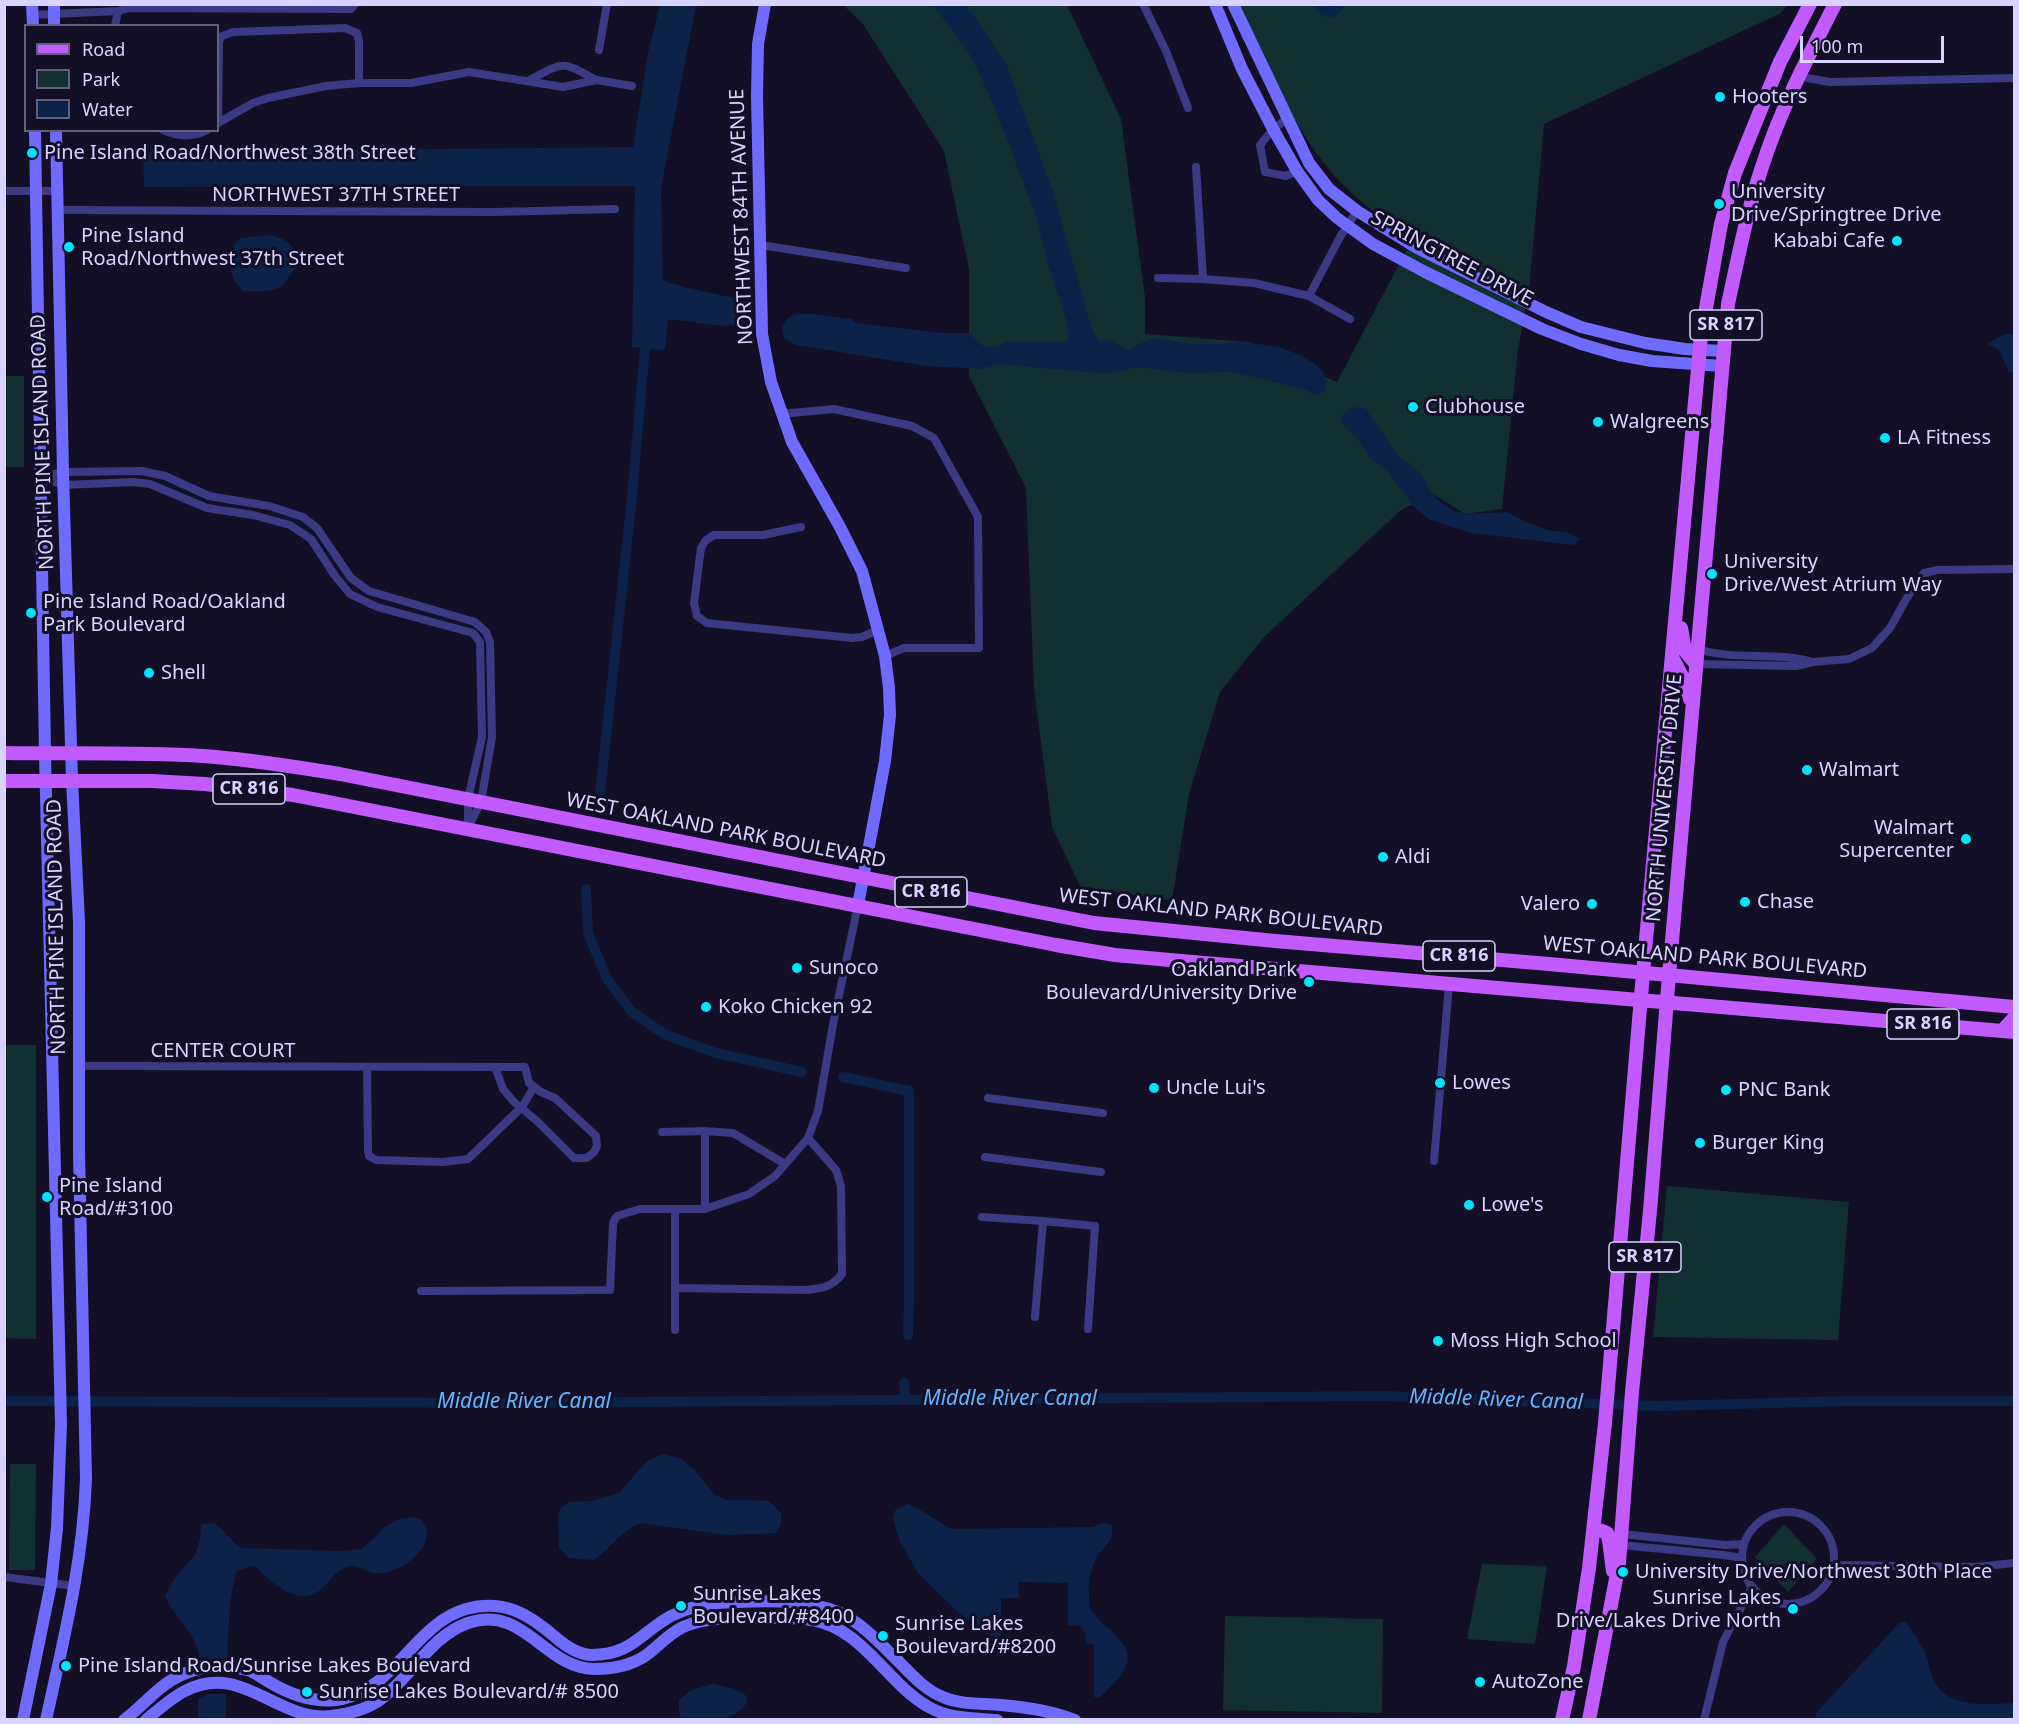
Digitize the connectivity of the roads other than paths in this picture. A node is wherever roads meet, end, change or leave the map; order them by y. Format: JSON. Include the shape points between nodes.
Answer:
{"nodes":[{"id":1,"x":355,"y":4,"type":"edge"},
{"id":2,"x":607,"y":4,"type":"edge"},
{"id":3,"x":765,"y":4,"type":"edge"},
{"id":4,"x":1143,"y":4,"type":"edge"},
{"id":5,"x":1215,"y":4,"type":"edge"},
{"id":6,"x":1233,"y":4,"type":"edge"},
{"id":7,"x":1810,"y":4,"type":"edge"},
{"id":8,"x":1835,"y":4,"type":"edge"},
{"id":9,"x":117,"y":11,"type":"junction"},
{"id":10,"x":54,"y":14,"type":"edge"},
{"id":11,"x":33,"y":15,"type":"edge"},
{"id":12,"x":115,"y":24,"type":"edge"},
{"id":13,"x":219,"y":41,"type":"edge"},
{"id":14,"x":598,"y":50,"type":"dead end"},
{"id":15,"x":1800,"y":73,"type":"junction"},
{"id":16,"x":2014,"y":78,"type":"edge"},
{"id":17,"x":597,"y":80,"type":"junction"},
{"id":18,"x":528,"y":81,"type":"junction"},
{"id":19,"x":359,"y":83,"type":"junction"},
{"id":20,"x":632,"y":87,"type":"dead end"},
{"id":21,"x":1188,"y":108,"type":"dead end"},
{"id":22,"x":1287,"y":119,"type":"junction"},
{"id":23,"x":219,"y":121,"type":"edge"},
{"id":24,"x":1273,"y":129,"type":"junction"},
{"id":25,"x":35,"y":132,"type":"edge"},
{"id":26,"x":56,"y":132,"type":"edge"},
{"id":27,"x":171,"y":132,"type":"edge"},
{"id":28,"x":204,"y":132,"type":"edge"},
{"id":29,"x":1196,"y":167,"type":"dead end"},
{"id":30,"x":1297,"y":171,"type":"junction"},
{"id":31,"x":4,"y":191,"type":"edge"},
{"id":32,"x":36,"y":191,"type":"junction"},
{"id":33,"x":57,"y":191,"type":"junction"},
{"id":34,"x":615,"y":209,"type":"dead end"},
{"id":35,"x":57,"y":210,"type":"junction"},
{"id":36,"x":1357,"y":211,"type":"junction"},
{"id":37,"x":1348,"y":225,"type":"junction"},
{"id":38,"x":762,"y":245,"type":"junction"},
{"id":39,"x":906,"y":267,"type":"dead end"},
{"id":40,"x":1158,"y":278,"type":"dead end"},
{"id":41,"x":1203,"y":279,"type":"junction"},
{"id":42,"x":1309,"y":296,"type":"junction"},
{"id":43,"x":1350,"y":319,"type":"dead end"},
{"id":44,"x":1700,"y":350,"type":"junction"},
{"id":45,"x":1723,"y":351,"type":"junction"},
{"id":46,"x":1699,"y":365,"type":"junction"},
{"id":47,"x":1722,"y":366,"type":"junction"},
{"id":48,"x":781,"y":414,"type":"junction"},
{"id":49,"x":63,"y":472,"type":"junction"},
{"id":50,"x":40,"y":477,"type":"junction"},
{"id":51,"x":63,"y":485,"type":"junction"},
{"id":52,"x":801,"y":527,"type":"dead end"},
{"id":53,"x":2014,"y":569,"type":"edge"},
{"id":54,"x":1678,"y":600,"type":"junction"},
{"id":55,"x":475,"y":622,"type":"junction"},
{"id":56,"x":456,"y":628,"type":"junction"},
{"id":57,"x":878,"y":630,"type":"junction"},
{"id":58,"x":1697,"y":649,"type":"junction"},
{"id":59,"x":885,"y":656,"type":"junction"},
{"id":60,"x":1672,"y":657,"type":"junction"},
{"id":61,"x":1813,"y":662,"type":"junction"},
{"id":62,"x":1696,"y":664,"type":"junction"},
{"id":63,"x":1692,"y":706,"type":"junction"},
{"id":64,"x":4,"y":753,"type":"edge"},
{"id":65,"x":71,"y":753,"type":"junction"},
{"id":66,"x":45,"y":754,"type":"junction"},
{"id":67,"x":72,"y":780,"type":"junction"},
{"id":68,"x":4,"y":781,"type":"edge"},
{"id":69,"x":46,"y":781,"type":"junction"},
{"id":70,"x":474,"y":801,"type":"junction"},
{"id":71,"x":468,"y":828,"type":"junction"},
{"id":72,"x":864,"y":879,"type":"junction"},
{"id":73,"x":858,"y":905,"type":"junction"},
{"id":74,"x":1643,"y":972,"type":"junction"},
{"id":75,"x":1669,"y":975,"type":"junction"},
{"id":76,"x":1449,"y":985,"type":"junction"},
{"id":77,"x":1641,"y":1000,"type":"junction"},
{"id":78,"x":1666,"y":1003,"type":"junction"},
{"id":79,"x":2014,"y":1007,"type":"edge"},
{"id":80,"x":2014,"y":1018,"type":"edge"},
{"id":81,"x":2008,"y":1032,"type":"edge"},
{"id":82,"x":80,"y":1066,"type":"junction"},
{"id":83,"x":367,"y":1067,"type":"junction"},
{"id":84,"x":495,"y":1067,"type":"junction"},
{"id":85,"x":534,"y":1087,"type":"junction"},
{"id":86,"x":988,"y":1098,"type":"dead end"},
{"id":87,"x":522,"y":1107,"type":"junction"},
{"id":88,"x":1103,"y":1113,"type":"dead end"},
{"id":89,"x":705,"y":1131,"type":"junction"},
{"id":90,"x":662,"y":1132,"type":"dead end"},
{"id":91,"x":808,"y":1138,"type":"junction"},
{"id":92,"x":985,"y":1157,"type":"dead end"},
{"id":93,"x":1434,"y":1161,"type":"dead end"},
{"id":94,"x":785,"y":1164,"type":"junction"},
{"id":95,"x":1101,"y":1172,"type":"dead end"},
{"id":96,"x":675,"y":1209,"type":"junction"},
{"id":97,"x":705,"y":1209,"type":"junction"},
{"id":98,"x":982,"y":1217,"type":"dead end"},
{"id":99,"x":1043,"y":1221,"type":"junction"},
{"id":100,"x":675,"y":1288,"type":"junction"},
{"id":101,"x":422,"y":1290,"type":"dead end"},
{"id":102,"x":1035,"y":1317,"type":"dead end"},
{"id":103,"x":1088,"y":1329,"type":"dead end"},
{"id":104,"x":675,"y":1330,"type":"dead end"},
{"id":105,"x":1594,"y":1528,"type":"junction"},
{"id":106,"x":1622,"y":1540,"type":"junction"},
{"id":107,"x":1744,"y":1544,"type":"junction"},
{"id":108,"x":1742,"y":1558,"type":"junction"},
{"id":109,"x":2014,"y":1563,"type":"edge"},
{"id":110,"x":1833,"y":1565,"type":"junction"},
{"id":111,"x":4,"y":1577,"type":"edge"},
{"id":112,"x":51,"y":1584,"type":"junction"},
{"id":113,"x":75,"y":1586,"type":"junction"},
{"id":114,"x":1752,"y":1587,"type":"junction"},
{"id":115,"x":1614,"y":1589,"type":"junction"},
{"id":116,"x":23,"y":1719,"type":"edge"},
{"id":117,"x":46,"y":1719,"type":"edge"},
{"id":118,"x":124,"y":1719,"type":"edge"},
{"id":119,"x":146,"y":1719,"type":"edge"},
{"id":120,"x":997,"y":1719,"type":"edge"},
{"id":121,"x":1075,"y":1719,"type":"edge"},
{"id":122,"x":1562,"y":1719,"type":"edge"},
{"id":123,"x":1589,"y":1719,"type":"edge"},
{"id":124,"x":1704,"y":1719,"type":"edge"}],
"edges":[{"from":1,"to":9,"type":"street","via":[[351,9]]},
{"from":2,"to":14,"type":"street"},
{"from":3,"to":38,"type":"street","name":"NORTHWEST 84TH AVENUE","via":[[758,44],[757,96]]},
{"from":4,"to":21,"type":"street"},
{"from":5,"to":24,"type":"street","name":"SPRINGTREE DRIVE"},
{"from":6,"to":22,"type":"street","name":"SPRINGTREE DRIVE"},
{"from":7,"to":44,"type":"main road","name":"NORTH UNIVERSITY DRIVE","number":"SR 817","via":[[1780,62],[1735,173],[1711,272]]},
{"from":8,"to":15,"type":"main road","name":"NORTH UNIVERSITY DRIVE","number":"SR 817"},
{"from":9,"to":10,"type":"street"},
{"from":9,"to":12,"type":"street"},
{"from":10,"to":11,"type":"street"},
{"from":13,"to":19,"type":"street","via":[[233,32],[345,28],[357,33]]},
{"from":15,"to":16,"type":"street","via":[[1807,78],[1830,81]]},
{"from":15,"to":45,"type":"main road","name":"NORTH UNIVERSITY DRIVE","number":"SR 817","via":[[1762,167],[1746,224],[1728,304]]},
{"from":17,"to":18,"type":"street","via":[[563,87]]},
{"from":17,"to":18,"type":"street","via":[[571,66],[559,65]]},
{"from":17,"to":20,"type":"street"},
{"from":18,"to":19,"type":"street","via":[[470,72],[411,83]]},
{"from":19,"to":23,"type":"street","via":[[268,98]]},
{"from":22,"to":24,"type":"street"},
{"from":22,"to":36,"type":"street","name":"SPRINGTREE DRIVE","via":[[1309,163],[1329,189]]},
{"from":24,"to":30,"type":"street","name":"SPRINGTREE DRIVE"},
{"from":24,"to":30,"type":"street","via":[[1260,145],[1265,172],[1286,176]]},
{"from":25,"to":32,"type":"street","name":"NORTH PINE ISLAND ROAD"},
{"from":26,"to":33,"type":"street","name":"NORTH PINE ISLAND ROAD"},
{"from":27,"to":28,"type":"street","via":[[188,136]]},
{"from":29,"to":41,"type":"street"},
{"from":30,"to":37,"type":"street","name":"SPRINGTREE DRIVE","via":[[1318,200]]},
{"from":31,"to":32,"type":"street"},
{"from":32,"to":33,"type":"street"},
{"from":32,"to":50,"type":"street","name":"NORTH PINE ISLAND ROAD"},
{"from":33,"to":35,"type":"street","name":"NORTH PINE ISLAND ROAD"},
{"from":34,"to":35,"type":"street","name":"NORTHWEST 37TH STREET"},
{"from":35,"to":49,"type":"street","name":"NORTH PINE ISLAND ROAD"},
{"from":36,"to":37,"type":"street"},
{"from":36,"to":44,"type":"street","name":"SPRINGTREE DRIVE","via":[[1417,248],[1581,327],[1645,343]]},
{"from":37,"to":42,"type":"street"},
{"from":37,"to":46,"type":"street","name":"SPRINGTREE DRIVE","via":[[1373,244],[1542,329],[1618,355]]},
{"from":38,"to":39,"type":"street"},
{"from":38,"to":48,"type":"street","name":"NORTHWEST 84TH AVENUE","via":[[762,334]]},
{"from":40,"to":41,"type":"street"},
{"from":41,"to":42,"type":"street","via":[[1254,283]]},
{"from":42,"to":43,"type":"street"},
{"from":44,"to":45,"type":"street","name":"SPRINGTREE DRIVE"},
{"from":44,"to":46,"type":"main road","name":"NORTH UNIVERSITY DRIVE","number":"SR 817"},
{"from":45,"to":47,"type":"main road","name":"NORTH UNIVERSITY DRIVE","number":"SR 817"},
{"from":46,"to":47,"type":"street","name":"SPRINGTREE DRIVE"},
{"from":46,"to":54,"type":"main road","name":"NORTH UNIVERSITY DRIVE","number":"SR 817"},
{"from":47,"to":58,"type":"main road","name":"NORTH UNIVERSITY DRIVE","number":"SR 817"},
{"from":48,"to":57,"type":"street","name":"NORTHWEST 84TH AVENUE","via":[[792,442],[862,571]]},
{"from":48,"to":59,"type":"street","via":[[834,409],[912,426],[934,438],[978,517],[979,648],[904,648]]},
{"from":49,"to":50,"type":"street"},
{"from":49,"to":51,"type":"street","name":"NORTH PINE ISLAND ROAD"},
{"from":49,"to":55,"type":"street","via":[[154,473],[209,496],[289,511],[317,528],[351,578],[369,591]]},
{"from":50,"to":51,"type":"street"},
{"from":50,"to":66,"type":"street","name":"NORTH PINE ISLAND ROAD"},
{"from":51,"to":56,"type":"street","via":[[150,484],[207,508],[290,525],[311,539],[350,594],[377,607]]},
{"from":51,"to":65,"type":"street","name":"NORTH PINE ISLAND ROAD"},
{"from":52,"to":57,"type":"street","via":[[763,535],[714,535],[706,540],[694,603],[697,616],[707,622],[852,638]]},
{"from":53,"to":61,"type":"street","via":[[1924,573],[1890,628],[1872,648],[1849,658]]},
{"from":54,"to":60,"type":"main road","name":"NORTH UNIVERSITY DRIVE","number":"SR 817"},
{"from":54,"to":62,"type":"main road","via":[[1682,642]]},
{"from":55,"to":56,"type":"street"},
{"from":55,"to":70,"type":"street","via":[[490,642],[492,737]]},
{"from":56,"to":70,"type":"street","via":[[473,633],[480,642],[482,737]]},
{"from":57,"to":59,"type":"street","name":"NORTHWEST 84TH AVENUE"},
{"from":58,"to":61,"type":"street","via":[[1712,654],[1796,657]]},
{"from":58,"to":62,"type":"main road","name":"NORTH UNIVERSITY DRIVE","number":"SR 817"},
{"from":59,"to":72,"type":"street","name":"NORTHWEST 84TH AVENUE","via":[[888,735]]},
{"from":60,"to":63,"type":"main road"},
{"from":60,"to":74,"type":"main road","name":"NORTH UNIVERSITY DRIVE","number":"SR 817"},
{"from":61,"to":62,"type":"street","via":[[1796,666]]},
{"from":62,"to":63,"type":"main road","name":"NORTH UNIVERSITY DRIVE","number":"SR 817"},
{"from":63,"to":75,"type":"main road","name":"NORTH UNIVERSITY DRIVE","number":"SR 817"},
{"from":64,"to":66,"type":"main road","name":"WEST OAKLAND PARK BOULEVARD","number":"CR 816"},
{"from":65,"to":66,"type":"main road","name":"WEST OAKLAND PARK BOULEVARD","number":"CR 816"},
{"from":65,"to":67,"type":"street","name":"NORTH PINE ISLAND ROAD"},
{"from":65,"to":70,"type":"main road","name":"WEST OAKLAND PARK BOULEVARD","number":"CR 816","via":[[242,759]]},
{"from":66,"to":69,"type":"street","name":"NORTH PINE ISLAND ROAD"},
{"from":67,"to":69,"type":"main road","number":"CR 816"},
{"from":67,"to":71,"type":"main road","number":"CR 816","via":[[152,781],[248,789]]},
{"from":67,"to":82,"type":"street","name":"NORTH PINE ISLAND ROAD","via":[[79,922]]},
{"from":68,"to":69,"type":"main road","number":"CR 816"},
{"from":69,"to":112,"type":"street","name":"NORTH PINE ISLAND ROAD","via":[[61,1378],[57,1528]]},
{"from":70,"to":71,"type":"street"},
{"from":70,"to":72,"type":"main road","name":"WEST OAKLAND PARK BOULEVARD","number":"CR 816"},
{"from":71,"to":73,"type":"main road","number":"CR 816"},
{"from":72,"to":73,"type":"street","name":"NORTHWEST 84TH AVENUE"},
{"from":72,"to":74,"type":"main road","name":"WEST OAKLAND PARK BOULEVARD","number":"CR 816","via":[[1125,927]]},
{"from":73,"to":76,"type":"main road","number":"CR 816","via":[[1115,955]]},
{"from":73,"to":91,"type":"street","name":"NORTHWEST 84TH AVENUE","via":[[818,1111]]},
{"from":74,"to":75,"type":"main road","name":"WEST OAKLAND PARK BOULEVARD","number":"SR 816"},
{"from":74,"to":77,"type":"main road","name":"NORTH UNIVERSITY DRIVE","number":"SR 817"},
{"from":75,"to":78,"type":"main road","name":"NORTH UNIVERSITY DRIVE","number":"SR 817"},
{"from":75,"to":79,"type":"main road","name":"WEST OAKLAND PARK BOULEVARD","number":"SR 816"},
{"from":76,"to":77,"type":"main road","number":"CR 816"},
{"from":76,"to":93,"type":"street"},
{"from":77,"to":78,"type":"main road","number":"SR 816"},
{"from":77,"to":105,"type":"main road","name":"NORTH UNIVERSITY DRIVE","number":"SR 817"},
{"from":78,"to":81,"type":"main road","number":"SR 816"},
{"from":78,"to":106,"type":"main road","name":"NORTH UNIVERSITY DRIVE","number":"SR 817"},
{"from":80,"to":81,"type":"main road"},
{"from":82,"to":83,"type":"street","name":"CENTER COURT"},
{"from":82,"to":113,"type":"street","name":"NORTH PINE ISLAND ROAD","via":[[85,1422],[84,1520]]},
{"from":83,"to":84,"type":"street","name":"CENTER COURT"},
{"from":83,"to":87,"type":"street","via":[[368,1150],[376,1160],[468,1159]]},
{"from":84,"to":85,"type":"street","name":"CENTER COURT","via":[[525,1067]]},
{"from":84,"to":87,"type":"street","name":"CENTER COURT","via":[[503,1089]]},
{"from":85,"to":87,"type":"street"},
{"from":85,"to":87,"type":"street","name":"CENTER COURT","via":[[555,1098],[596,1136],[594,1152],[586,1158],[574,1158]]},
{"from":86,"to":88,"type":"street"},
{"from":89,"to":90,"type":"street"},
{"from":89,"to":94,"type":"street","via":[[733,1133]]},
{"from":89,"to":97,"type":"street"},
{"from":91,"to":94,"type":"street"},
{"from":91,"to":100,"type":"street","via":[[836,1170],[841,1186],[842,1274],[836,1282],[828,1288],[807,1290]]},
{"from":92,"to":95,"type":"street"},
{"from":94,"to":97,"type":"street","via":[[749,1194]]},
{"from":96,"to":97,"type":"street"},
{"from":96,"to":100,"type":"street"},
{"from":96,"to":101,"type":"street","via":[[640,1209],[617,1216],[613,1223],[610,1290]]},
{"from":98,"to":99,"type":"street"},
{"from":99,"to":102,"type":"street"},
{"from":99,"to":103,"type":"street","via":[[1095,1226]]},
{"from":100,"to":104,"type":"street"},
{"from":105,"to":115,"type":"main road","via":[[1607,1533],[1610,1540]]},
{"from":105,"to":122,"type":"main road","name":"NORTH UNIVERSITY DRIVE","number":"SR 817","via":[[1574,1666]]},
{"from":106,"to":107,"type":"street"},
{"from":106,"to":108,"type":"street"},
{"from":106,"to":115,"type":"main road","name":"NORTH UNIVERSITY DRIVE","number":"SR 817"},
{"from":107,"to":108,"type":"street"},
{"from":107,"to":110,"type":"street","via":[[1748,1534],[1765,1518],[1798,1513],[1809,1517],[1826,1533],[1834,1554]]},
{"from":108,"to":114,"type":"street"},
{"from":109,"to":110,"type":"street","via":[[1977,1567]]},
{"from":110,"to":114,"type":"street","via":[[1821,1589],[1798,1603],[1773,1602]]},
{"from":111,"to":112,"type":"street"},
{"from":112,"to":113,"type":"street"},
{"from":112,"to":116,"type":"street","name":"NORTH PINE ISLAND ROAD"},
{"from":113,"to":117,"type":"street","name":"NORTH PINE ISLAND ROAD"},
{"from":114,"to":124,"type":"street","via":[[1722,1642]]},
{"from":115,"to":123,"type":"main road","name":"NORTH UNIVERSITY DRIVE","number":"SR 817"},
{"from":118,"to":121,"type":"street","via":[[176,1677],[203,1668],[249,1670],[283,1690],[319,1701],[346,1698],[381,1680],[440,1622],[467,1609],[493,1605],[515,1610],[573,1650],[594,1655],[628,1648],[684,1610],[711,1604],[750,1603],[808,1604],[839,1613],[866,1630],[941,1697],[1020,1706]]},
{"from":119,"to":120,"type":"street","via":[[183,1691],[223,1683],[257,1692],[305,1714],[330,1716],[353,1711],[382,1699],[451,1632],[483,1620],[517,1626],[567,1663],[597,1669],[638,1660],[692,1623],[713,1618],[822,1622],[848,1635],[927,1706],[956,1716]]}]}
